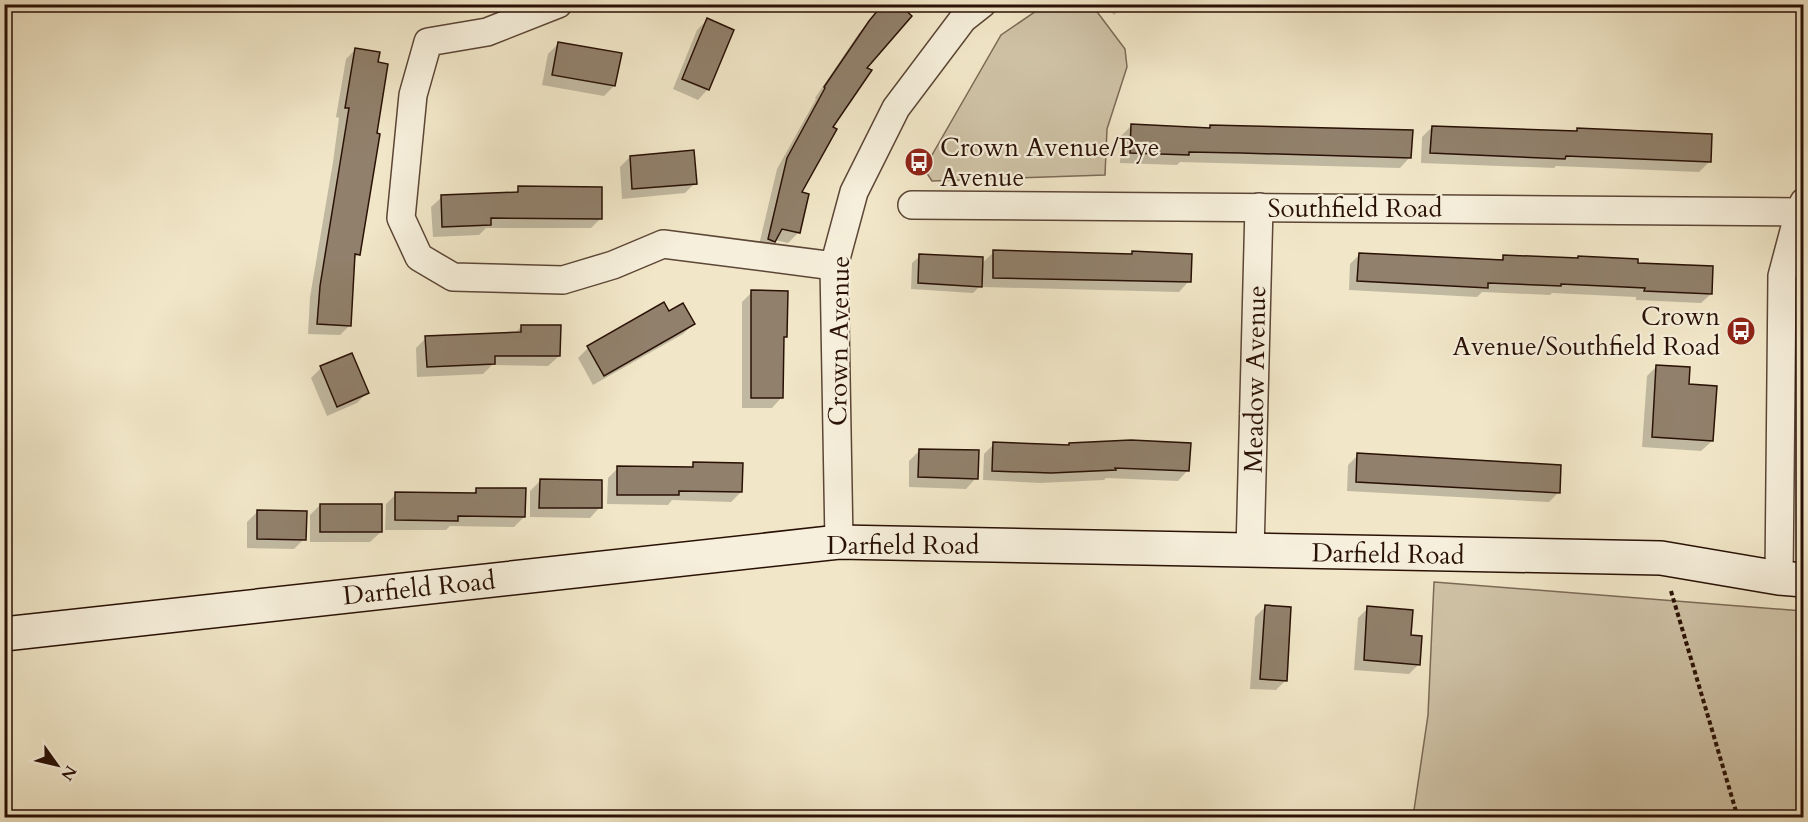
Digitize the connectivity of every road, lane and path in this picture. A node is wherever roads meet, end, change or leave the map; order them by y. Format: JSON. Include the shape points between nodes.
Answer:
{"nodes":[{"id":1,"x":558,"y":4,"type":"edge"},
{"id":2,"x":964,"y":9,"type":"edge"},
{"id":3,"x":912,"y":205,"type":"dead end"},
{"id":4,"x":1259,"y":207,"type":"junction"},
{"id":5,"x":1801,"y":207,"type":"edge"},
{"id":6,"x":834,"y":266,"type":"junction"},
{"id":7,"x":839,"y":542,"type":"junction"},
{"id":8,"x":1250,"y":551,"type":"junction"},
{"id":9,"x":1661,"y":558,"type":"junction"},
{"id":10,"x":1791,"y":579,"type":"edge"},
{"id":11,"x":4,"y":634,"type":"edge"},
{"id":12,"x":1738,"y":818,"type":"edge"}],
"edges":[{"from":1,"to":6,"type":"street","via":[[487,32],[428,42],[413,95],[401,218],[419,257],[453,277],[563,280],[663,244]]},
{"from":2,"to":6,"type":"street","name":"Crown Avenue","via":[[896,108],[854,192]]},
{"from":3,"to":4,"type":"street","name":"Southfield Road"},
{"from":4,"to":5,"type":"street","name":"Southfield Road"},
{"from":4,"to":8,"type":"street","name":"Meadow Avenue"},
{"from":5,"to":10,"type":"street","via":[[1782,276]]},
{"from":6,"to":7,"type":"street","name":"Crown Avenue"},
{"from":7,"to":8,"type":"street","name":"Darfield Road"},
{"from":7,"to":11,"type":"street","name":"Darfield Road"},
{"from":8,"to":9,"type":"street","name":"Darfield Road"},
{"from":9,"to":10,"type":"street","name":"Darfield Road"},
{"from":9,"to":12,"type":"path"}]}
